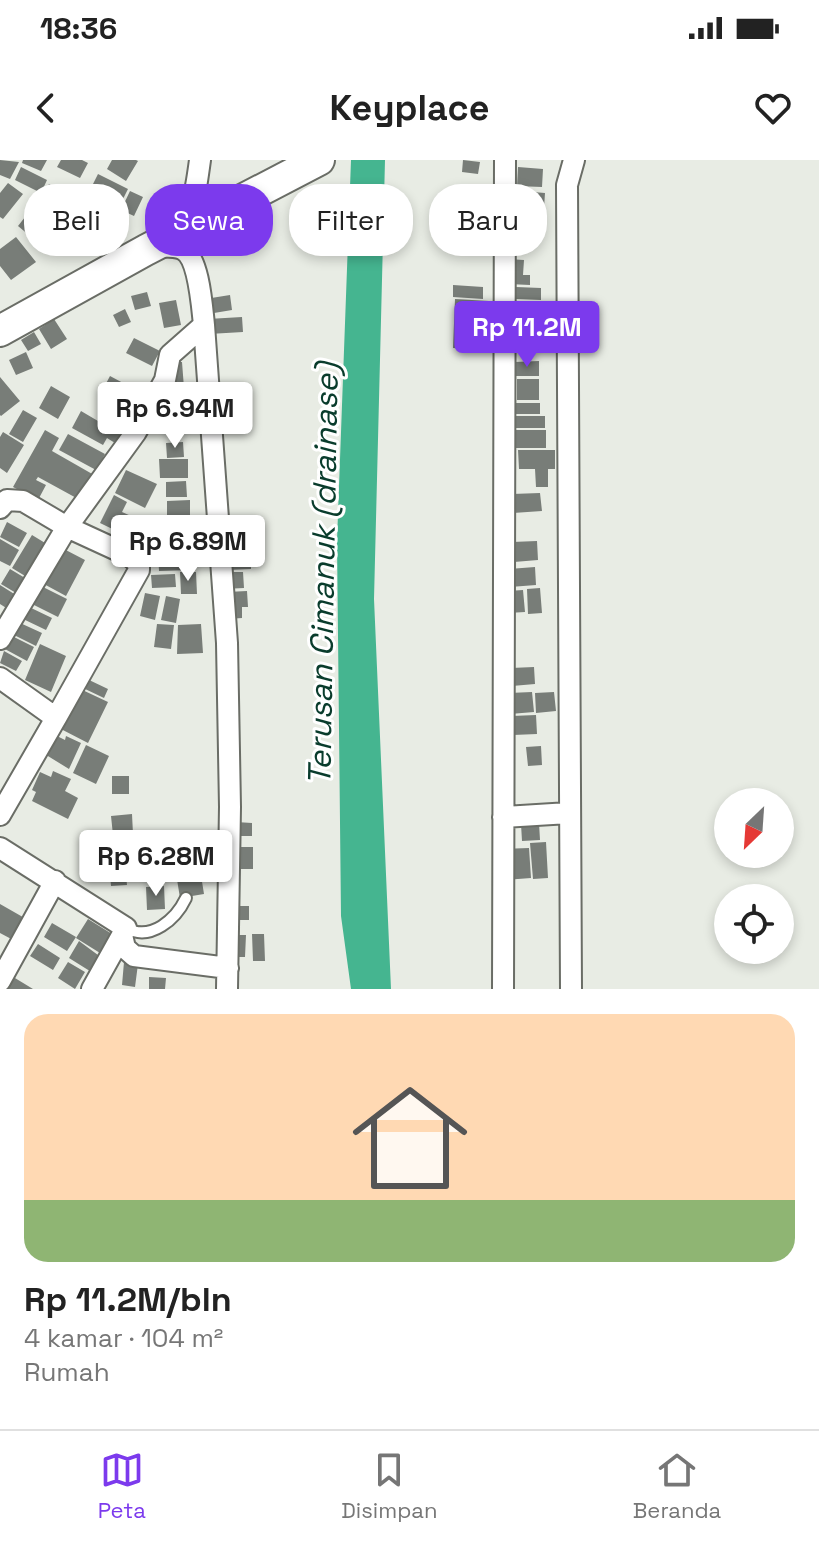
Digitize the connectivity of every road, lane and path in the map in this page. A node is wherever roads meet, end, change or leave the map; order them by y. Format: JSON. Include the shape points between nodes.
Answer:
{"nodes":[{"id":1,"x":200,"y":160,"type":"edge"},
{"id":2,"x":505,"y":160,"type":"edge"},
{"id":3,"x":574,"y":160,"type":"edge"},
{"id":4,"x":316,"y":162,"type":"edge"},
{"id":5,"x":196,"y":184,"type":"edge"},
{"id":6,"x":273,"y":184,"type":"edge"},
{"id":7,"x":145,"y":251,"type":"edge"},
{"id":8,"x":189,"y":256,"type":"edge"},
{"id":9,"x":204,"y":325,"type":"junction"},
{"id":10,"x":0,"y":331,"type":"edge"},
{"id":11,"x":0,"y":508,"type":"edge"},
{"id":12,"x":67,"y":527,"type":"junction"},
{"id":13,"x":0,"y":639,"type":"edge"},
{"id":14,"x":0,"y":678,"type":"edge"},
{"id":15,"x":56,"y":718,"type":"junction"},
{"id":16,"x":569,"y":813,"type":"junction"},
{"id":17,"x":0,"y":815,"type":"edge"},
{"id":18,"x":503,"y":817,"type":"junction"},
{"id":19,"x":0,"y":848,"type":"edge"},
{"id":20,"x":55,"y":881,"type":"junction"},
{"id":21,"x":186,"y":898,"type":"dead end"},
{"id":22,"x":132,"y":931,"type":"junction"},
{"id":23,"x":228,"y":968,"type":"junction"},
{"id":24,"x":0,"y":981,"type":"edge"},
{"id":25,"x":92,"y":989,"type":"edge"},
{"id":26,"x":227,"y":989,"type":"edge"},
{"id":27,"x":503,"y":989,"type":"edge"},
{"id":28,"x":571,"y":989,"type":"edge"}],
"edges":[{"from":1,"to":5,"type":"street"},
{"from":2,"to":18,"type":"street"},
{"from":3,"to":16,"type":"street","via":[[567,185]]},
{"from":4,"to":6,"type":"main road"},
{"from":7,"to":10,"type":"main road"},
{"from":8,"to":9,"type":"street"},
{"from":9,"to":12,"type":"street","via":[[170,355],[165,380],[136,432]]},
{"from":9,"to":23,"type":"street","via":[[227,643]]},
{"from":11,"to":12,"type":"street","via":[[18,498]]},
{"from":12,"to":13,"type":"street"},
{"from":12,"to":15,"type":"street","via":[[130,556],[139,570]]},
{"from":14,"to":15,"type":"street"},
{"from":15,"to":17,"type":"street"},
{"from":16,"to":18,"type":"street"},
{"from":16,"to":28,"type":"street"},
{"from":18,"to":27,"type":"street"},
{"from":19,"to":20,"type":"street"},
{"from":20,"to":22,"type":"street"},
{"from":20,"to":24,"type":"street"},
{"from":21,"to":22,"type":"lane","via":[[175,919]]},
{"from":22,"to":23,"type":"street","via":[[125,948],[139,958]]},
{"from":22,"to":25,"type":"street"},
{"from":23,"to":26,"type":"street"}]}
